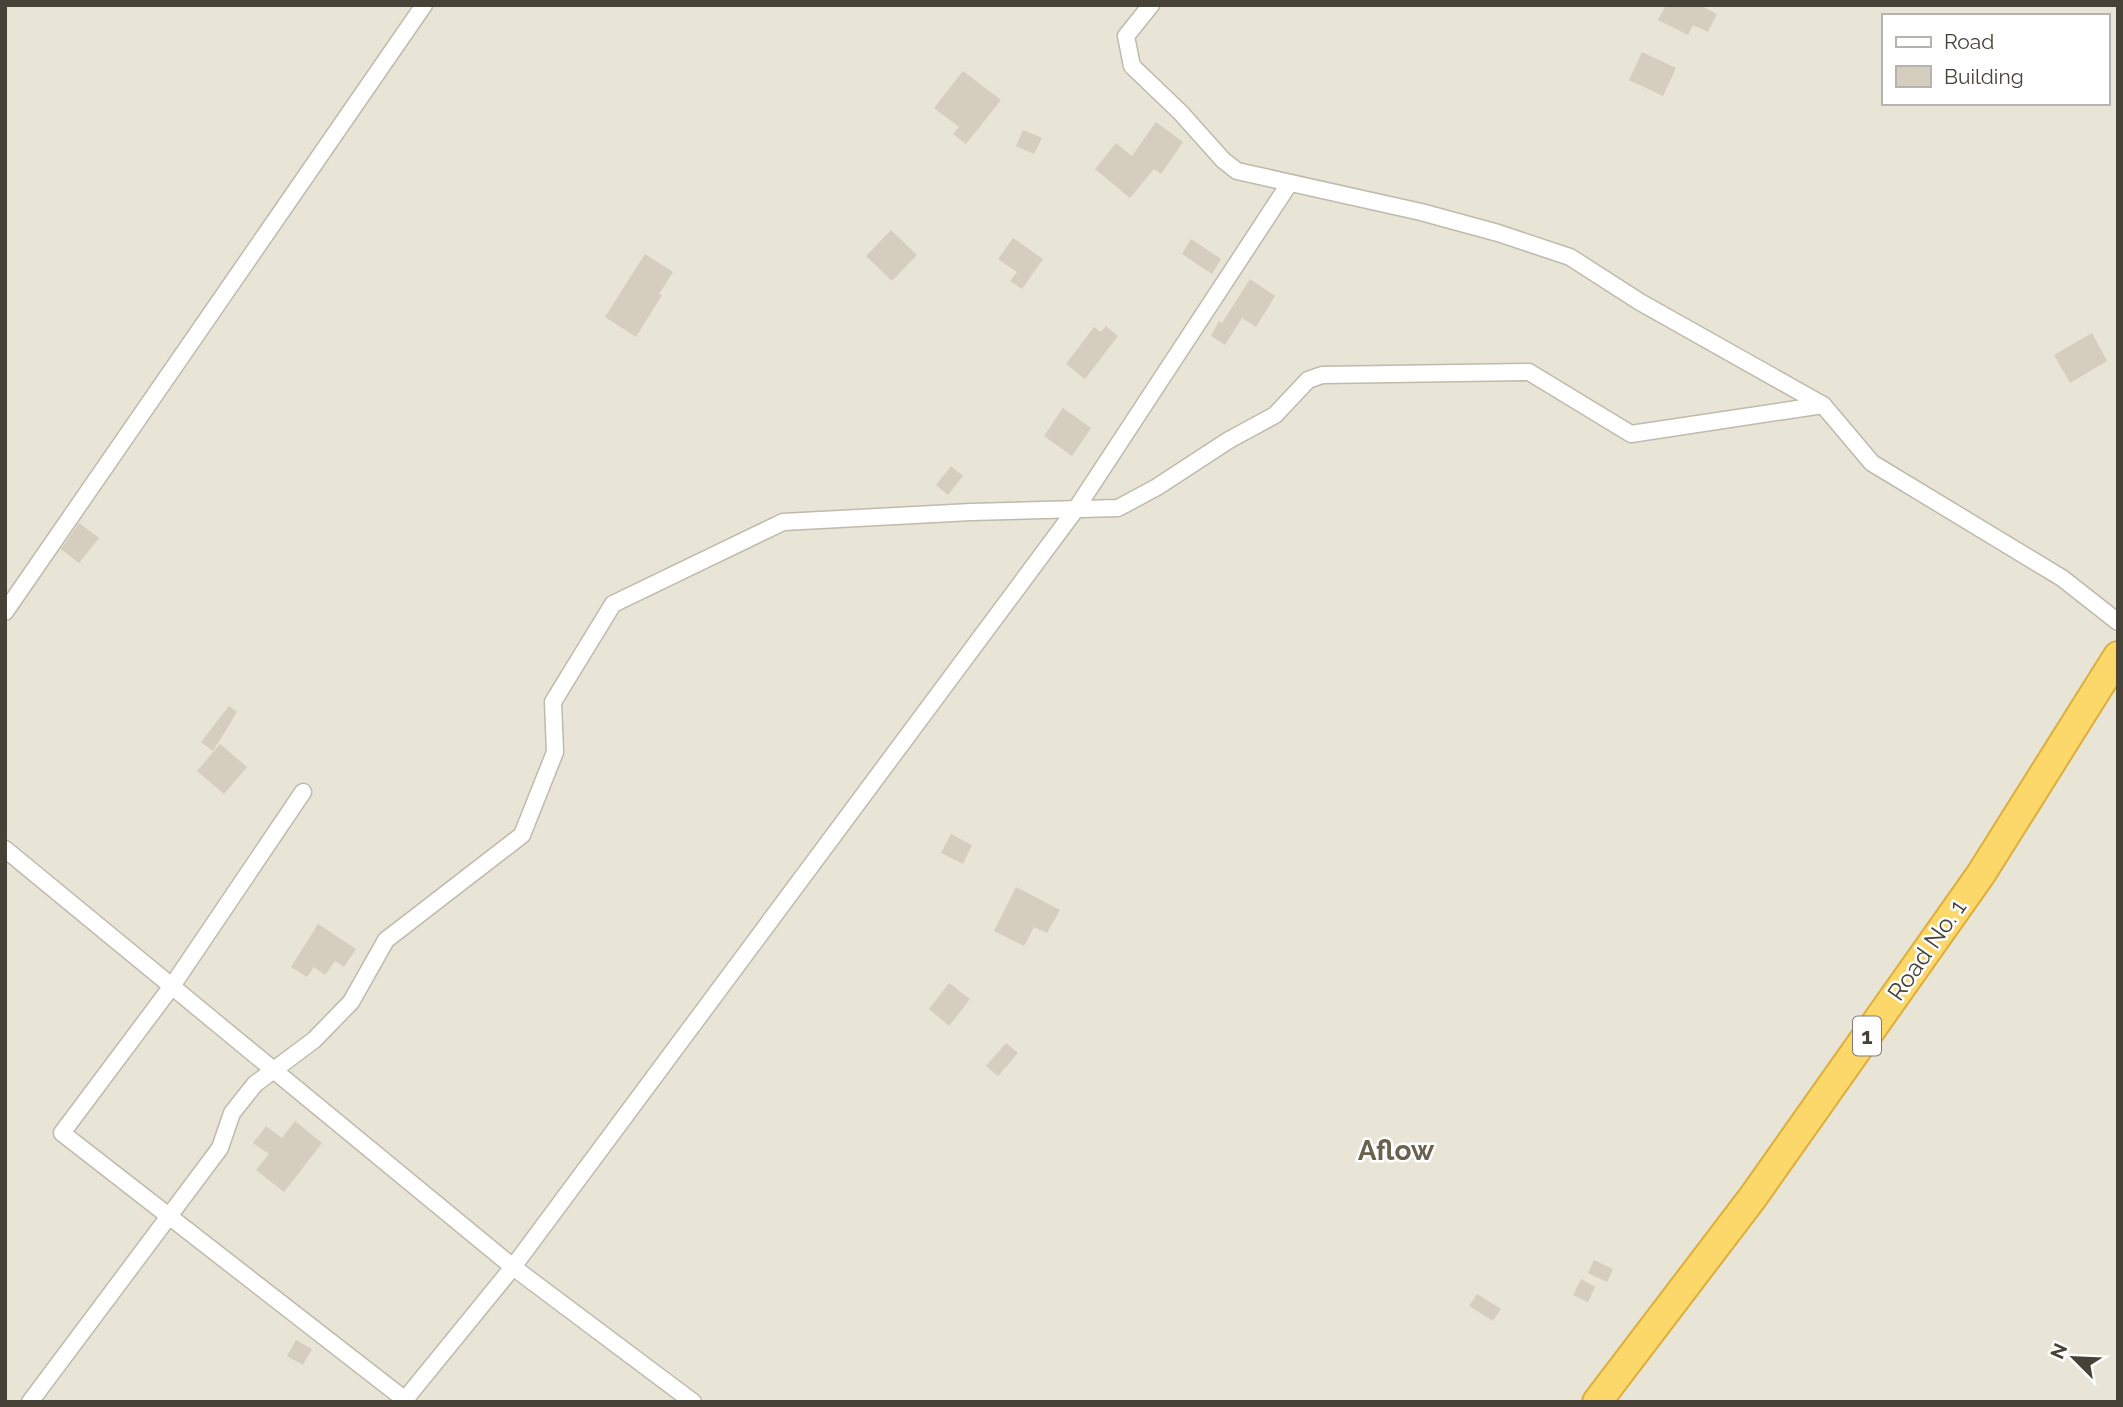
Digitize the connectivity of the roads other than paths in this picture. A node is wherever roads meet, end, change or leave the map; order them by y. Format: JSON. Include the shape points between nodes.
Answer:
{"nodes":[{"id":1,"x":425,"y":5,"type":"edge"},
{"id":2,"x":1151,"y":5,"type":"edge"},
{"id":3,"x":1289,"y":184,"type":"junction"},
{"id":4,"x":1823,"y":405,"type":"junction"},
{"id":5,"x":1076,"y":509,"type":"junction"},
{"id":6,"x":5,"y":612,"type":"edge"},
{"id":7,"x":2118,"y":622,"type":"edge"},
{"id":8,"x":2118,"y":656,"type":"edge"},
{"id":9,"x":303,"y":792,"type":"dead end"},
{"id":10,"x":5,"y":849,"type":"edge"},
{"id":11,"x":172,"y":986,"type":"junction"},
{"id":12,"x":274,"y":1070,"type":"junction"},
{"id":13,"x":169,"y":1218,"type":"junction"},
{"id":14,"x":513,"y":1267,"type":"junction"},
{"id":15,"x":405,"y":1401,"type":"edge"},
{"id":16,"x":30,"y":1402,"type":"edge"},
{"id":17,"x":693,"y":1402,"type":"edge"},
{"id":18,"x":1597,"y":1402,"type":"edge"}],
"edges":[{"from":1,"to":6,"type":"street"},
{"from":2,"to":3,"type":"street","via":[[1126,36],[1132,66],[1237,171]]},
{"from":3,"to":4,"type":"street","via":[[1421,212],[1570,257]]},
{"from":3,"to":5,"type":"street"},
{"from":4,"to":5,"type":"street","via":[[1631,434],[1529,372],[1321,376],[1308,380],[1275,415],[1157,488],[1118,509]]},
{"from":4,"to":7,"type":"street","via":[[1872,463],[2062,578]]},
{"from":5,"to":12,"type":"street","via":[[783,522],[613,604],[553,702],[555,752],[522,835],[386,940],[351,1002],[314,1040]]},
{"from":5,"to":14,"type":"street"},
{"from":8,"to":18,"type":"highway","name":"Road No. 1","number":"1","via":[[1981,874],[1753,1197]]},
{"from":9,"to":11,"type":"street"},
{"from":10,"to":11,"type":"street"},
{"from":11,"to":12,"type":"street"},
{"from":11,"to":13,"type":"street","via":[[62,1133]]},
{"from":12,"to":13,"type":"street","via":[[255,1084],[232,1113],[220,1148]]},
{"from":12,"to":14,"type":"street"},
{"from":13,"to":15,"type":"street"},
{"from":13,"to":16,"type":"street"},
{"from":14,"to":15,"type":"street"},
{"from":14,"to":17,"type":"street"}]}
